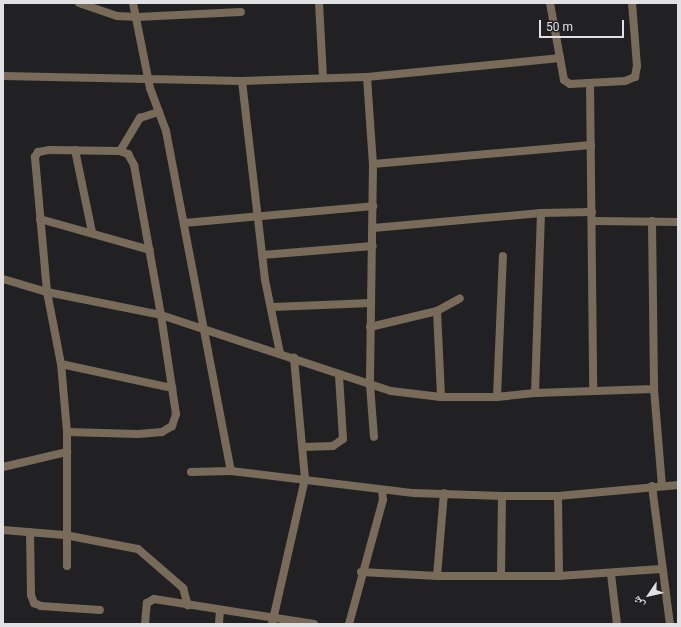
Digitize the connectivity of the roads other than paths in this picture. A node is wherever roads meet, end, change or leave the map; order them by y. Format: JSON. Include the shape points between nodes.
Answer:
{"nodes":[{"id":1,"x":79,"y":3,"type":"edge"},
{"id":2,"x":133,"y":3,"type":"edge"},
{"id":3,"x":319,"y":3,"type":"edge"},
{"id":4,"x":550,"y":3,"type":"edge"},
{"id":5,"x":632,"y":3,"type":"edge"},
{"id":6,"x":241,"y":12,"type":"dead end"},
{"id":7,"x":137,"y":17,"type":"junction"},
{"id":8,"x":560,"y":58,"type":"junction"},
{"id":9,"x":3,"y":76,"type":"edge"},
{"id":10,"x":367,"y":77,"type":"junction"},
{"id":11,"x":148,"y":78,"type":"junction"},
{"id":12,"x":323,"y":78,"type":"junction"},
{"id":13,"x":242,"y":81,"type":"junction"},
{"id":14,"x":590,"y":83,"type":"junction"},
{"id":15,"x":159,"y":112,"type":"junction"},
{"id":16,"x":591,"y":145,"type":"junction"},
{"id":17,"x":75,"y":150,"type":"junction"},
{"id":18,"x":120,"y":151,"type":"junction"},
{"id":19,"x":373,"y":164,"type":"junction"},
{"id":20,"x":373,"y":206,"type":"junction"},
{"id":21,"x":592,"y":212,"type":"junction"},
{"id":22,"x":541,"y":214,"type":"junction"},
{"id":23,"x":257,"y":217,"type":"junction"},
{"id":24,"x":40,"y":219,"type":"junction"},
{"id":25,"x":592,"y":221,"type":"junction"},
{"id":26,"x":652,"y":221,"type":"junction"},
{"id":27,"x":678,"y":222,"type":"edge"},
{"id":28,"x":184,"y":223,"type":"junction"},
{"id":29,"x":373,"y":228,"type":"junction"},
{"id":30,"x":92,"y":232,"type":"junction"},
{"id":31,"x":373,"y":246,"type":"junction"},
{"id":32,"x":150,"y":250,"type":"junction"},
{"id":33,"x":262,"y":255,"type":"junction"},
{"id":34,"x":503,"y":256,"type":"dead end"},
{"id":35,"x":3,"y":279,"type":"edge"},
{"id":36,"x":47,"y":292,"type":"junction"},
{"id":37,"x":460,"y":298,"type":"dead end"},
{"id":38,"x":371,"y":303,"type":"junction"},
{"id":39,"x":273,"y":308,"type":"junction"},
{"id":40,"x":436,"y":311,"type":"junction"},
{"id":41,"x":162,"y":316,"type":"junction"},
{"id":42,"x":370,"y":327,"type":"junction"},
{"id":43,"x":203,"y":328,"type":"junction"},
{"id":44,"x":280,"y":353,"type":"junction"},
{"id":45,"x":294,"y":358,"type":"junction"},
{"id":46,"x":61,"y":364,"type":"junction"},
{"id":47,"x":339,"y":375,"type":"junction"},
{"id":48,"x":370,"y":385,"type":"junction"},
{"id":49,"x":172,"y":388,"type":"junction"},
{"id":50,"x":654,"y":388,"type":"junction"},
{"id":51,"x":593,"y":390,"type":"junction"},
{"id":52,"x":535,"y":393,"type":"junction"},
{"id":53,"x":497,"y":397,"type":"junction"},
{"id":54,"x":441,"y":398,"type":"junction"},
{"id":55,"x":67,"y":432,"type":"junction"},
{"id":56,"x":374,"y":437,"type":"dead end"},
{"id":57,"x":304,"y":447,"type":"junction"},
{"id":58,"x":67,"y":452,"type":"junction"},
{"id":59,"x":3,"y":467,"type":"edge"},
{"id":60,"x":231,"y":471,"type":"junction"},
{"id":61,"x":191,"y":472,"type":"dead end"},
{"id":62,"x":305,"y":479,"type":"junction"},
{"id":63,"x":678,"y":485,"type":"edge"},
{"id":64,"x":652,"y":486,"type":"junction"},
{"id":65,"x":662,"y":486,"type":"junction"},
{"id":66,"x":382,"y":490,"type":"junction"},
{"id":67,"x":444,"y":493,"type":"junction"},
{"id":68,"x":502,"y":496,"type":"junction"},
{"id":69,"x":558,"y":496,"type":"junction"},
{"id":70,"x":3,"y":530,"type":"edge"},
{"id":71,"x":30,"y":532,"type":"junction"},
{"id":72,"x":65,"y":535,"type":"junction"},
{"id":73,"x":67,"y":566,"type":"dead end"},
{"id":74,"x":661,"y":569,"type":"junction"},
{"id":75,"x":361,"y":572,"type":"junction"},
{"id":76,"x":611,"y":574,"type":"junction"},
{"id":77,"x":437,"y":576,"type":"junction"},
{"id":78,"x":501,"y":576,"type":"junction"},
{"id":79,"x":559,"y":576,"type":"junction"},
{"id":80,"x":188,"y":605,"type":"junction"},
{"id":81,"x":100,"y":610,"type":"dead end"},
{"id":82,"x":220,"y":611,"type":"junction"},
{"id":83,"x":273,"y":621,"type":"edge"},
{"id":84,"x":144,"y":624,"type":"edge"},
{"id":85,"x":219,"y":624,"type":"edge"},
{"id":86,"x":314,"y":624,"type":"edge"},
{"id":87,"x":349,"y":624,"type":"edge"},
{"id":88,"x":617,"y":624,"type":"edge"},
{"id":89,"x":670,"y":624,"type":"edge"}],
"edges":[{"from":1,"to":7,"type":"street","via":[[117,16]]},
{"from":2,"to":7,"type":"street"},
{"from":3,"to":12,"type":"street"},
{"from":4,"to":8,"type":"street"},
{"from":5,"to":14,"type":"street","via":[[637,66],[635,77],[625,81]]},
{"from":6,"to":7,"type":"street"},
{"from":7,"to":11,"type":"street"},
{"from":8,"to":10,"type":"street"},
{"from":8,"to":14,"type":"street","via":[[564,80],[567,83]]},
{"from":9,"to":11,"type":"street"},
{"from":10,"to":12,"type":"street"},
{"from":10,"to":19,"type":"street"},
{"from":11,"to":13,"type":"street"},
{"from":11,"to":15,"type":"street"},
{"from":12,"to":13,"type":"street"},
{"from":13,"to":23,"type":"street"},
{"from":14,"to":16,"type":"street"},
{"from":15,"to":18,"type":"street","via":[[140,118]]},
{"from":15,"to":28,"type":"street","via":[[166,131]]},
{"from":16,"to":19,"type":"street"},
{"from":16,"to":21,"type":"street"},
{"from":17,"to":18,"type":"street"},
{"from":17,"to":24,"type":"street","via":[[49,150],[36,154]]},
{"from":17,"to":30,"type":"street"},
{"from":18,"to":32,"type":"street","via":[[128,154],[134,164]]},
{"from":19,"to":20,"type":"street"},
{"from":20,"to":23,"type":"street"},
{"from":20,"to":29,"type":"street"},
{"from":21,"to":22,"type":"street"},
{"from":21,"to":25,"type":"street"},
{"from":22,"to":29,"type":"street"},
{"from":22,"to":52,"type":"street"},
{"from":23,"to":28,"type":"street"},
{"from":23,"to":33,"type":"street"},
{"from":24,"to":30,"type":"street"},
{"from":24,"to":36,"type":"street"},
{"from":25,"to":26,"type":"street"},
{"from":25,"to":51,"type":"street"},
{"from":26,"to":27,"type":"street"},
{"from":26,"to":50,"type":"street"},
{"from":28,"to":43,"type":"street"},
{"from":29,"to":31,"type":"street"},
{"from":30,"to":32,"type":"street"},
{"from":31,"to":33,"type":"street"},
{"from":31,"to":38,"type":"street"},
{"from":32,"to":41,"type":"street"},
{"from":33,"to":39,"type":"street"},
{"from":34,"to":53,"type":"street"},
{"from":35,"to":36,"type":"street"},
{"from":36,"to":41,"type":"street"},
{"from":36,"to":46,"type":"street"},
{"from":37,"to":40,"type":"street"},
{"from":38,"to":39,"type":"street"},
{"from":38,"to":42,"type":"street"},
{"from":39,"to":44,"type":"street"},
{"from":40,"to":42,"type":"street"},
{"from":40,"to":54,"type":"street"},
{"from":41,"to":43,"type":"street"},
{"from":41,"to":49,"type":"street"},
{"from":42,"to":48,"type":"street"},
{"from":43,"to":44,"type":"street"},
{"from":43,"to":60,"type":"street"},
{"from":44,"to":45,"type":"street"},
{"from":45,"to":47,"type":"street"},
{"from":45,"to":57,"type":"street"},
{"from":46,"to":49,"type":"street"},
{"from":46,"to":55,"type":"street"},
{"from":47,"to":48,"type":"street"},
{"from":47,"to":57,"type":"street","via":[[343,439],[333,446]]},
{"from":48,"to":54,"type":"street","via":[[391,391]]},
{"from":48,"to":56,"type":"street"},
{"from":49,"to":55,"type":"street","via":[[176,414],[172,426],[162,432]]},
{"from":50,"to":51,"type":"street"},
{"from":50,"to":65,"type":"street"},
{"from":51,"to":52,"type":"street"},
{"from":52,"to":53,"type":"street"},
{"from":53,"to":54,"type":"street"},
{"from":55,"to":58,"type":"street"},
{"from":57,"to":62,"type":"street"},
{"from":58,"to":59,"type":"street"},
{"from":58,"to":72,"type":"street"},
{"from":60,"to":61,"type":"street"},
{"from":60,"to":62,"type":"street"},
{"from":62,"to":66,"type":"street"},
{"from":62,"to":83,"type":"street"},
{"from":63,"to":65,"type":"street"},
{"from":64,"to":65,"type":"street"},
{"from":64,"to":69,"type":"street"},
{"from":64,"to":74,"type":"street"},
{"from":66,"to":67,"type":"street"},
{"from":66,"to":75,"type":"street","via":[[383,500]]},
{"from":67,"to":68,"type":"street"},
{"from":67,"to":77,"type":"street"},
{"from":68,"to":69,"type":"street"},
{"from":68,"to":78,"type":"street"},
{"from":69,"to":79,"type":"street"},
{"from":70,"to":71,"type":"street"},
{"from":71,"to":72,"type":"street"},
{"from":71,"to":81,"type":"street","via":[[31,595],[34,603],[41,606]]},
{"from":72,"to":73,"type":"street"},
{"from":72,"to":80,"type":"street","via":[[138,550],[183,588]]},
{"from":74,"to":76,"type":"street"},
{"from":74,"to":89,"type":"street"},
{"from":75,"to":77,"type":"street"},
{"from":75,"to":87,"type":"street"},
{"from":76,"to":79,"type":"street"},
{"from":76,"to":88,"type":"street"},
{"from":77,"to":78,"type":"street"},
{"from":78,"to":79,"type":"street"},
{"from":80,"to":82,"type":"street"},
{"from":80,"to":84,"type":"street","via":[[150,600],[147,603]]},
{"from":82,"to":83,"type":"street"},
{"from":82,"to":85,"type":"street"},
{"from":83,"to":86,"type":"street"}]}
